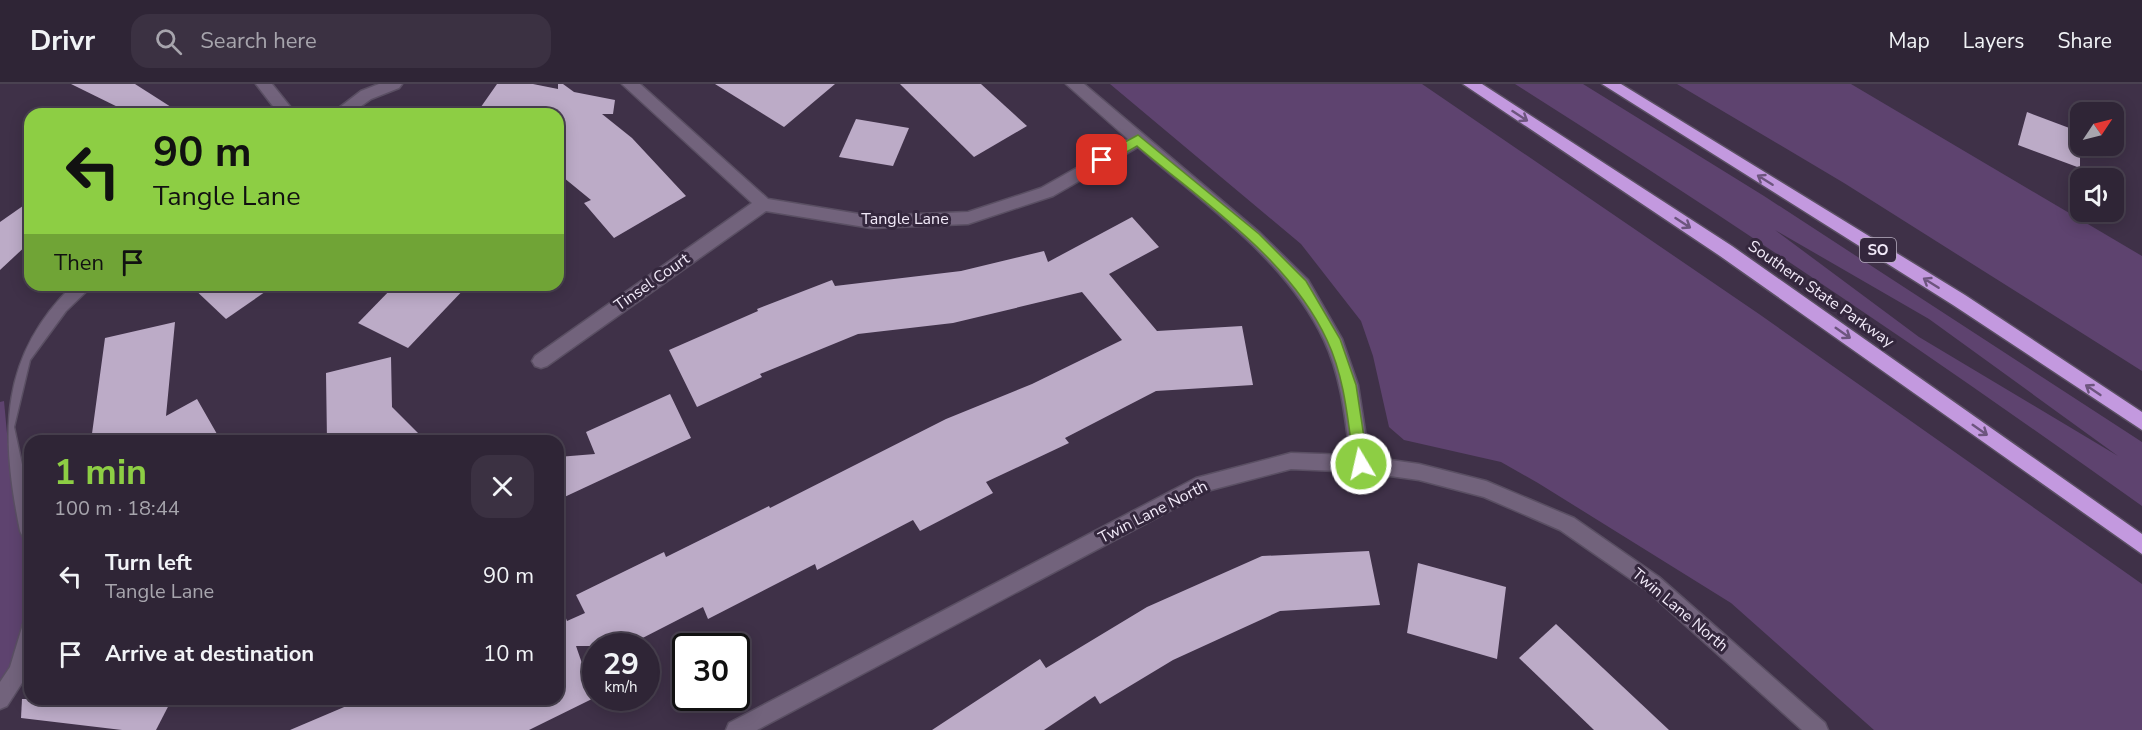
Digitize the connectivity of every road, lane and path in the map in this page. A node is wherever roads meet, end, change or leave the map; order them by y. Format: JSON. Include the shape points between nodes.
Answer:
{"nodes":[{"id":1,"x":264,"y":84,"type":"edge"},
{"id":2,"x":394,"y":84,"type":"edge"},
{"id":3,"x":630,"y":84,"type":"edge"},
{"id":4,"x":1074,"y":84,"type":"edge"},
{"id":5,"x":1471,"y":84,"type":"edge"},
{"id":6,"x":1610,"y":84,"type":"edge"},
{"id":7,"x":283,"y":108,"type":"edge"},
{"id":8,"x":348,"y":108,"type":"edge"},
{"id":9,"x":1138,"y":140,"type":"junction"},
{"id":10,"x":763,"y":204,"type":"junction"},
{"id":11,"x":78,"y":291,"type":"edge"},
{"id":12,"x":541,"y":361,"type":"dead end"},
{"id":13,"x":2142,"y":422,"type":"edge"},
{"id":14,"x":1361,"y":464,"type":"junction"},
{"id":15,"x":24,"y":513,"type":"edge"},
{"id":16,"x":2142,"y":545,"type":"edge"},
{"id":17,"x":24,"y":653,"type":"edge"},
{"id":18,"x":0,"y":699,"type":"edge"},
{"id":19,"x":736,"y":730,"type":"edge"},
{"id":20,"x":1818,"y":730,"type":"edge"}],
"edges":[{"from":1,"to":7,"type":"street"},
{"from":2,"to":8,"type":"street","via":[[366,95]]},
{"from":3,"to":10,"type":"street"},
{"from":4,"to":9,"type":"street"},
{"from":5,"to":16,"type":"highway","name":"Southern State Parkway","one_way":true,"via":[[1726,251]]},
{"from":13,"to":6,"type":"highway","number":"SO","one_way":true,"via":[[1959,300]]},
{"from":9,"to":10,"type":"street","name":"Tangle Lane","via":[[1047,192],[968,219],[871,222]]},
{"from":9,"to":14,"type":"street","via":[[1254,238],[1302,285],[1334,339],[1349,385]]},
{"from":10,"to":12,"type":"street","name":"Tinsel Court"},
{"from":11,"to":15,"type":"street","via":[[60,306],[22,357],[5,427]]},
{"from":14,"to":19,"type":"street","name":"Twin Lane North","via":[[1291,461],[1203,484]]},
{"from":14,"to":20,"type":"street","name":"Twin Lane North","via":[[1419,472],[1486,489],[1567,524],[1652,583]]},
{"from":17,"to":18,"type":"street","via":[[19,672]]}]}
